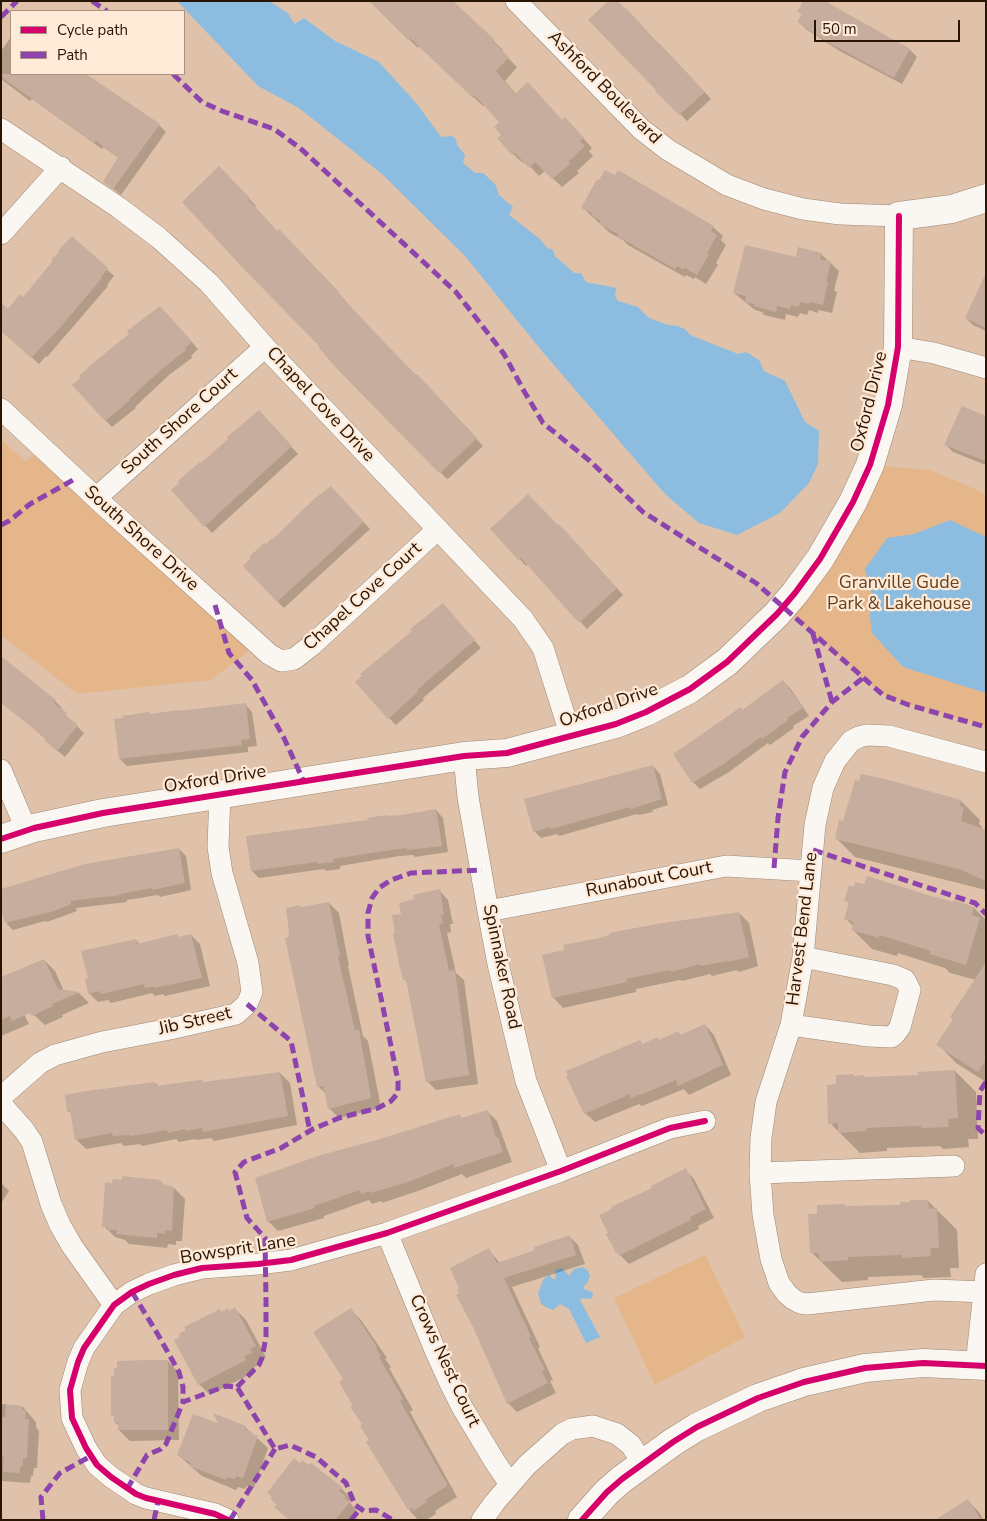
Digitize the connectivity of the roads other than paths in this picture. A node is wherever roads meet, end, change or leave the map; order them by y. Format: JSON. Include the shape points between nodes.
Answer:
{"nodes":[{"id":1,"x":516,"y":1,"type":"edge"},
{"id":2,"x":1,"y":129,"type":"edge"},
{"id":3,"x":61,"y":167,"type":"junction"},
{"id":4,"x":986,"y":198,"type":"edge"},
{"id":5,"x":899,"y":216,"type":"junction"},
{"id":6,"x":1,"y":234,"type":"edge"},
{"id":7,"x":265,"y":347,"type":"junction"},
{"id":8,"x":898,"y":347,"type":"junction"},
{"id":9,"x":986,"y":368,"type":"edge"},
{"id":10,"x":1,"y":409,"type":"edge"},
{"id":11,"x":96,"y":498,"type":"junction"},
{"id":12,"x":437,"y":530,"type":"junction"},
{"id":13,"x":286,"y":661,"type":"joint"},
{"id":14,"x":571,"y":736,"type":"junction"},
{"id":15,"x":464,"y":756,"type":"junction"},
{"id":16,"x":986,"y":762,"type":"edge"},
{"id":17,"x":1,"y":770,"type":"edge"},
{"id":18,"x":220,"y":794,"type":"junction"},
{"id":19,"x":27,"y":831,"type":"junction"},
{"id":20,"x":1,"y":839,"type":"edge"},
{"id":21,"x":811,"y":871,"type":"junction"},
{"id":22,"x":488,"y":911,"type":"junction"},
{"id":23,"x":804,"y":957,"type":"junction"},
{"id":24,"x":791,"y":1025,"type":"junction"},
{"id":25,"x":1,"y":1097,"type":"edge"},
{"id":26,"x":1,"y":1104,"type":"edge"},
{"id":27,"x":705,"y":1121,"type":"dead end"},
{"id":28,"x":954,"y":1166,"type":"dead end"},
{"id":29,"x":561,"y":1171,"type":"junction"},
{"id":30,"x":760,"y":1173,"type":"junction"},
{"id":31,"x":387,"y":1233,"type":"junction"},
{"id":32,"x":985,"y":1286,"type":"edge"},
{"id":33,"x":114,"y":1305,"type":"junction"},
{"id":34,"x":981,"y":1365,"type":"edge"},
{"id":35,"x":643,"y":1464,"type":"junction"},
{"id":36,"x":510,"y":1484,"type":"junction"},
{"id":37,"x":228,"y":1520,"type":"edge"},
{"id":38,"x":482,"y":1520,"type":"edge"},
{"id":39,"x":582,"y":1520,"type":"edge"}],
"edges":[{"from":1,"to":5,"type":"street","name":"Ashford Boulevard","via":[[641,129],[718,181],[785,205],[840,214]]},
{"from":2,"to":3,"type":"street","name":"Chapel Cove Drive"},
{"from":3,"to":6,"type":"street"},
{"from":3,"to":7,"type":"street","name":"Chapel Cove Drive","via":[[190,264]]},
{"from":4,"to":5,"type":"street","name":"Ashford Boulevard","via":[[952,209]]},
{"from":5,"to":8,"type":"street","name":"Oxford Drive"},
{"from":7,"to":11,"type":"street","name":"South Shore Court"},
{"from":7,"to":12,"type":"street","name":"Chapel Cove Drive"},
{"from":8,"to":9,"type":"street","via":[[934,353]]},
{"from":8,"to":14,"type":"street","name":"Oxford Drive","via":[[888,405],[870,465],[820,559],[783,607],[727,662],[690,689],[616,724]]},
{"from":10,"to":11,"type":"street","name":"South Shore Drive"},
{"from":11,"to":13,"type":"street","name":"South Shore Drive","via":[[269,654]]},
{"from":12,"to":13,"type":"street","name":"Chapel Cove Court","via":[[312,645]]},
{"from":12,"to":14,"type":"street","name":"Chapel Cove Drive","via":[[523,619],[536,637],[547,659]]},
{"from":14,"to":15,"type":"street","name":"Oxford Drive","via":[[507,753]]},
{"from":15,"to":18,"type":"street","name":"Oxford Drive"},
{"from":15,"to":22,"type":"street","name":"Spinnaker Road"},
{"from":16,"to":21,"type":"street","name":"Harvest Bend Lane","via":[[889,736],[867,735],[851,741],[835,762],[819,801]]},
{"from":17,"to":19,"type":"street"},
{"from":18,"to":19,"type":"street","name":"Oxford Drive","via":[[103,813]]},
{"from":18,"to":25,"type":"street","name":"Jib Street","via":[[218,847],[222,873],[248,963],[252,992],[247,1004],[236,1014],[55,1055],[40,1063]]},
{"from":19,"to":20,"type":"street","name":"Oxford Drive"},
{"from":21,"to":22,"type":"street","name":"Runabout Court","via":[[726,866]]},
{"from":21,"to":23,"type":"street","name":"Harvest Bend Lane"},
{"from":22,"to":29,"type":"street","name":"Spinnaker Road","via":[[526,1081]]},
{"from":23,"to":24,"type":"street","name":"Harvest Bend Lane"},
{"from":23,"to":24,"type":"street","via":[[893,975],[906,980],[910,990],[900,1026],[891,1037]]},
{"from":24,"to":30,"type":"street","name":"Harvest Bend Lane","via":[[766,1102],[760,1138]]},
{"from":26,"to":33,"type":"street","via":[[32,1142],[60,1225]]},
{"from":27,"to":29,"type":"street","name":"Bowsprit Lane","via":[[670,1128]]},
{"from":28,"to":30,"type":"street"},
{"from":29,"to":31,"type":"street","name":"Bowsprit Lane"},
{"from":30,"to":32,"type":"street","name":"Harvest Bend Lane","via":[[761,1201],[771,1259],[779,1283],[793,1300],[807,1304]]},
{"from":31,"to":33,"type":"street","name":"Bowsprit Lane","via":[[291,1260],[202,1268],[174,1275],[130,1294]]},
{"from":31,"to":36,"type":"street","name":"Crows Nest Court","via":[[449,1381]]},
{"from":32,"to":34,"type":"street"},
{"from":33,"to":37,"type":"street","name":"Bowsprit Lane","via":[[84,1348],[70,1390],[72,1418],[86,1448],[97,1465],[136,1494],[216,1514]]},
{"from":34,"to":35,"type":"street","via":[[923,1363],[865,1368],[804,1382],[758,1398],[697,1427]]},
{"from":35,"to":36,"type":"street","via":[[631,1445],[617,1434],[600,1427],[582,1426],[562,1434]]},
{"from":35,"to":39,"type":"street","via":[[607,1492]]},
{"from":36,"to":38,"type":"street"}]}
